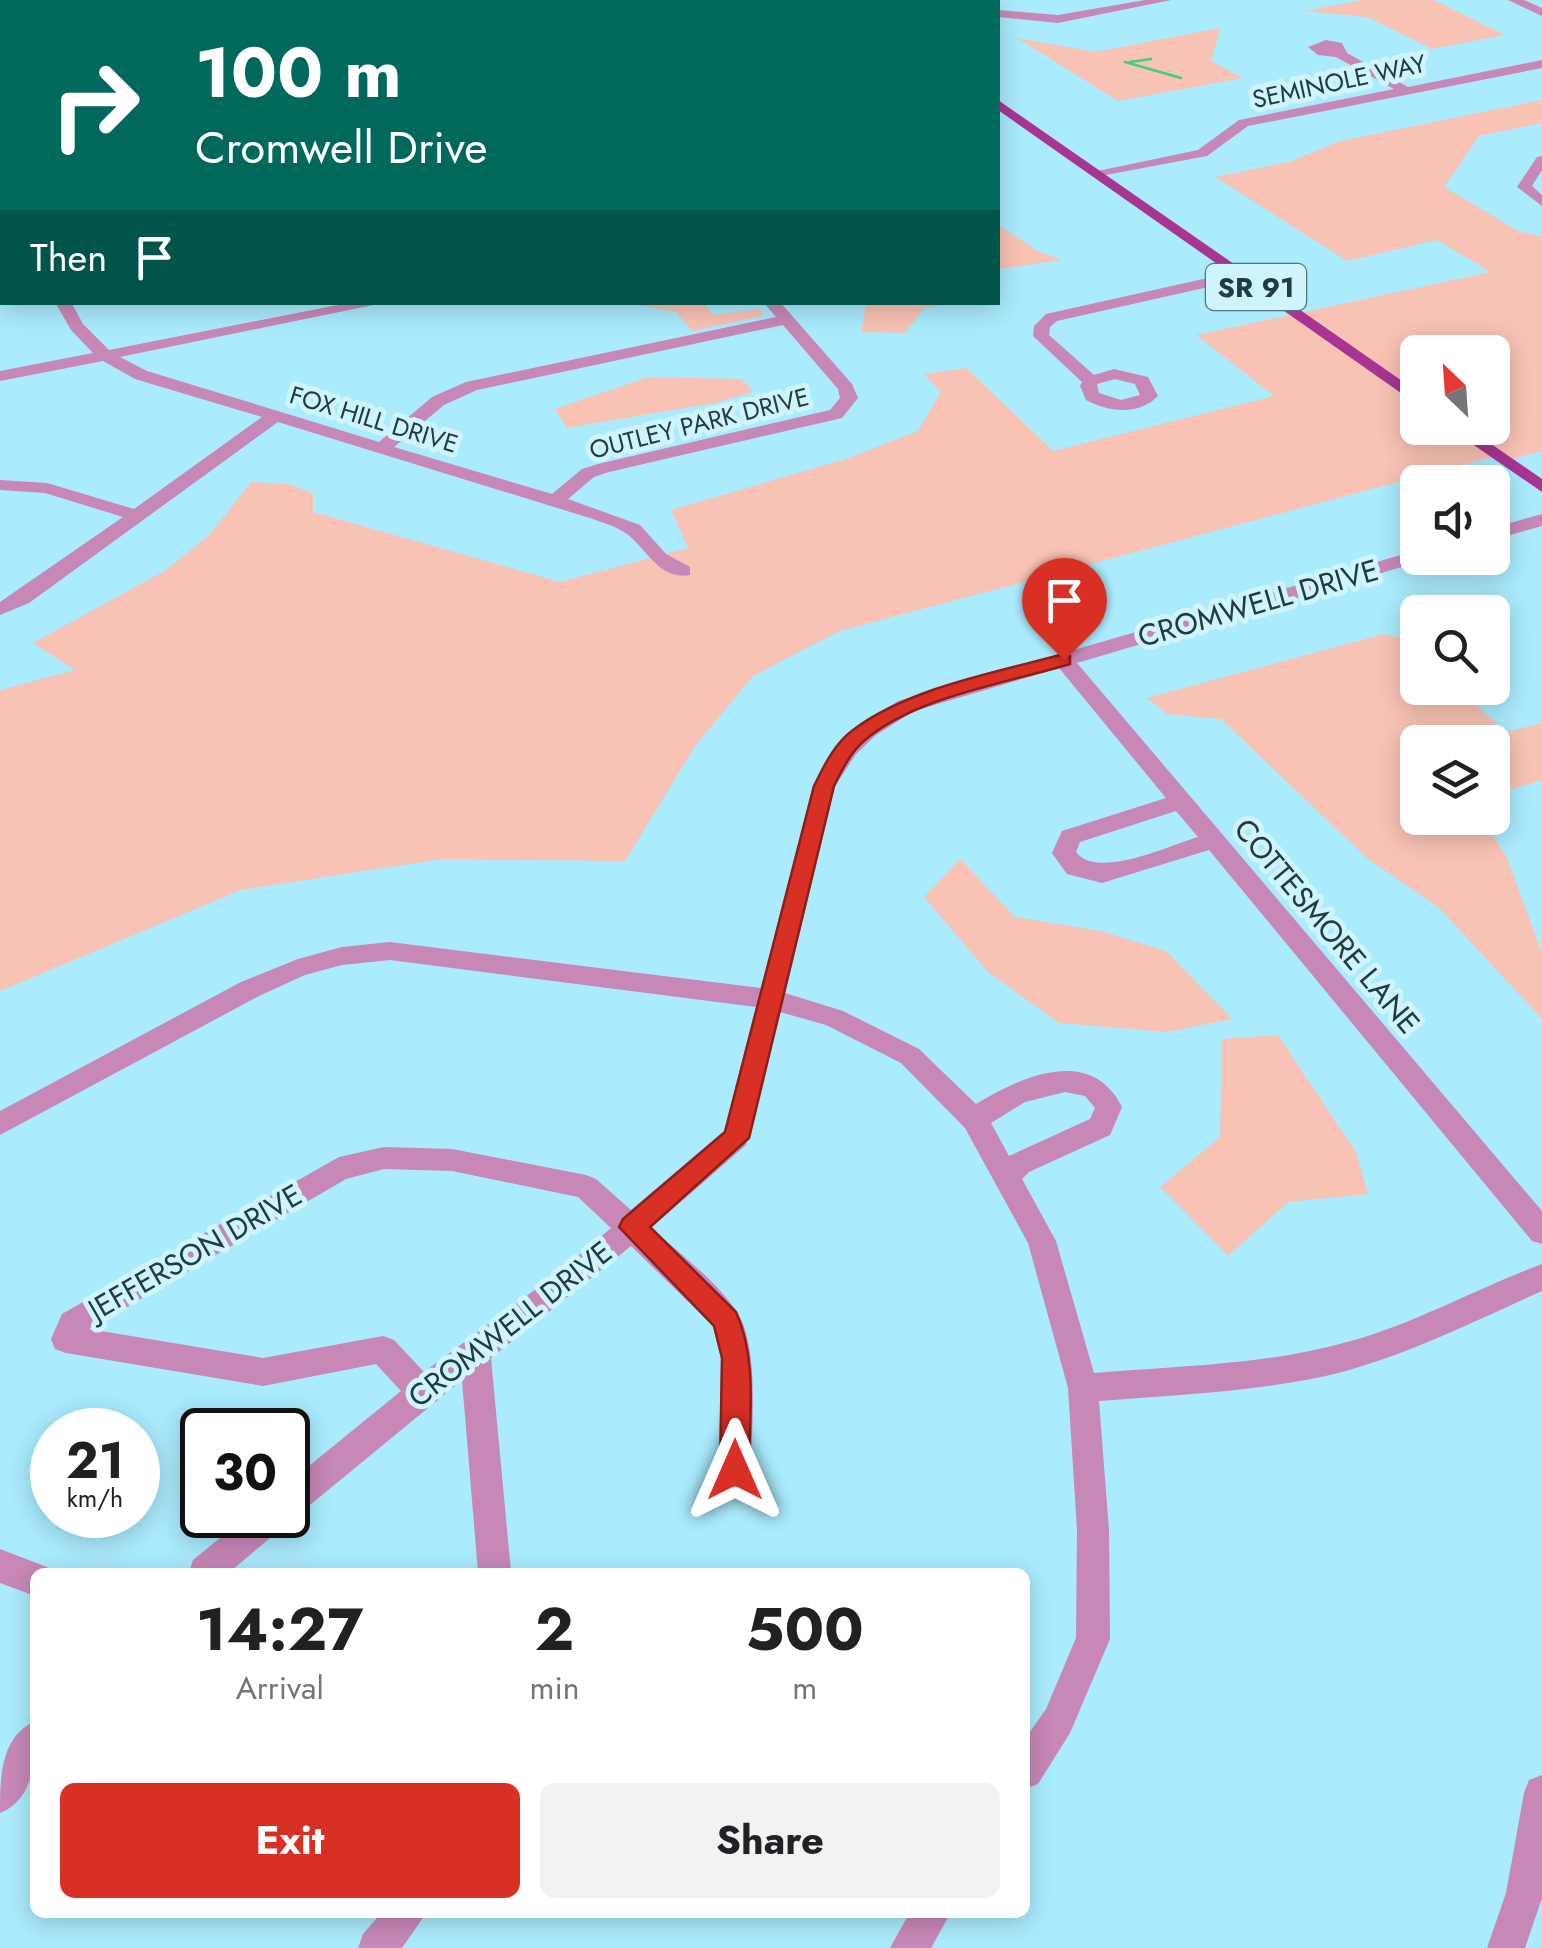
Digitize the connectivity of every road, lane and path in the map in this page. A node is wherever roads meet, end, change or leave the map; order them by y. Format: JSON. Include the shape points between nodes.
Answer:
{"nodes":[{"id":1,"x":1165,"y":0,"type":"edge"},
{"id":2,"x":1514,"y":0,"type":"edge"},
{"id":3,"x":1542,"y":12,"type":"edge"},
{"id":4,"x":1000,"y":14,"type":"edge"},
{"id":5,"x":1339,"y":53,"type":"dead end"},
{"id":6,"x":1542,"y":64,"type":"edge"},
{"id":7,"x":1406,"y":90,"type":"junction"},
{"id":8,"x":1000,"y":105,"type":"edge"},
{"id":9,"x":1542,"y":160,"type":"edge"},
{"id":10,"x":1095,"y":173,"type":"junction"},
{"id":11,"x":1542,"y":202,"type":"edge"},
{"id":12,"x":1240,"y":276,"type":"junction"},
{"id":13,"x":66,"y":305,"type":"edge"},
{"id":14,"x":364,"y":305,"type":"edge"},
{"id":15,"x":774,"y":305,"type":"edge"},
{"id":16,"x":786,"y":320,"type":"junction"},
{"id":17,"x":105,"y":355,"type":"junction"},
{"id":18,"x":0,"y":376,"type":"edge"},
{"id":19,"x":1090,"y":381,"type":"dead end"},
{"id":20,"x":1400,"y":387,"type":"edge"},
{"id":21,"x":275,"y":416,"type":"junction"},
{"id":22,"x":1481,"y":445,"type":"edge"},
{"id":23,"x":382,"y":448,"type":"junction"},
{"id":24,"x":0,"y":485,"type":"edge"},
{"id":25,"x":1542,"y":487,"type":"edge"},
{"id":26,"x":556,"y":500,"type":"junction"},
{"id":27,"x":138,"y":516,"type":"junction"},
{"id":28,"x":1542,"y":520,"type":"edge"},
{"id":29,"x":1510,"y":529,"type":"edge"},
{"id":30,"x":1400,"y":561,"type":"edge"},
{"id":31,"x":684,"y":571,"type":"dead end"},
{"id":32,"x":0,"y":609,"type":"edge"},
{"id":33,"x":1064,"y":660,"type":"junction"},
{"id":34,"x":1181,"y":801,"type":"junction"},
{"id":35,"x":1213,"y":841,"type":"junction"},
{"id":36,"x":772,"y":999,"type":"junction"},
{"id":37,"x":975,"y":1120,"type":"junction"},
{"id":38,"x":0,"y":1124,"type":"edge"},
{"id":39,"x":1006,"y":1176,"type":"junction"},
{"id":40,"x":632,"y":1227,"type":"junction"},
{"id":41,"x":1542,"y":1232,"type":"edge"},
{"id":42,"x":1542,"y":1277,"type":"edge"},
{"id":43,"x":476,"y":1352,"type":"junction"},
{"id":44,"x":1083,"y":1388,"type":"junction"},
{"id":45,"x":423,"y":1392,"type":"junction"},
{"id":46,"x":735,"y":1470,"type":"dead end"},
{"id":47,"x":310,"y":1486,"type":"edge"},
{"id":48,"x":246,"y":1538,"type":"edge"},
{"id":49,"x":0,"y":1566,"type":"edge"},
{"id":50,"x":210,"y":1568,"type":"edge"},
{"id":51,"x":495,"y":1568,"type":"edge"},
{"id":52,"x":30,"y":1576,"type":"edge"},
{"id":53,"x":30,"y":1747,"type":"edge"},
{"id":54,"x":1030,"y":1763,"type":"edge"},
{"id":55,"x":1542,"y":1793,"type":"edge"},
{"id":56,"x":0,"y":1795,"type":"edge"},
{"id":57,"x":403,"y":1918,"type":"edge"},
{"id":58,"x":928,"y":1918,"type":"edge"},
{"id":59,"x":377,"y":1948,"type":"edge"},
{"id":60,"x":909,"y":1948,"type":"edge"},
{"id":61,"x":1506,"y":1948,"type":"edge"}],
"edges":[{"from":1,"to":4,"type":"street","via":[[1058,19]]},
{"from":2,"to":3,"type":"street"},
{"from":5,"to":7,"type":"street"},
{"from":6,"to":7,"type":"street","name":"SEMINOLE WAY"},
{"from":7,"to":10,"type":"street","name":"SEMINOLE WAY","via":[[1244,123],[1202,153]]},
{"from":8,"to":10,"type":"main road","number":"SR 91"},
{"from":9,"to":11,"type":"street","via":[[1524,187]]},
{"from":10,"to":12,"type":"main road","number":"SR 91"},
{"from":12,"to":19,"type":"street","via":[[1052,317],[1041,336]]},
{"from":12,"to":20,"type":"main road","number":"SR 91"},
{"from":13,"to":17,"type":"street","name":"FOX HILL DRIVE","via":[[82,337]]},
{"from":14,"to":17,"type":"street"},
{"from":15,"to":16,"type":"street","name":"OUTLEY PARK DRIVE"},
{"from":16,"to":23,"type":"street","via":[[472,386],[438,402]]},
{"from":16,"to":26,"type":"street","name":"OUTLEY PARK DRIVE","via":[[846,388],[849,398],[836,414],[604,468]]},
{"from":17,"to":18,"type":"street"},
{"from":17,"to":21,"type":"street","name":"FOX HILL DRIVE","via":[[141,375]]},
{"from":21,"to":23,"type":"street","name":"FOX HILL DRIVE"},
{"from":21,"to":27,"type":"street"},
{"from":22,"to":25,"type":"main road"},
{"from":23,"to":26,"type":"street","name":"FOX HILL DRIVE"},
{"from":24,"to":27,"type":"street","via":[[47,488]]},
{"from":26,"to":31,"type":"street","name":"FOX HILL DRIVE","via":[[633,529],[659,558]]},
{"from":27,"to":32,"type":"street"},
{"from":28,"to":29,"type":"street"},
{"from":30,"to":33,"type":"street","name":"CROMWELL DRIVE"},
{"from":33,"to":34,"type":"street","name":"COTTESMORE LANE"},
{"from":33,"to":36,"type":"street","name":"CROMWELL DRIVE","via":[[906,706],[844,751],[824,786]]},
{"from":34,"to":35,"type":"street","name":"COTTESMORE LANE"},
{"from":34,"to":35,"type":"street","via":[[1070,837],[1064,853],[1075,868],[1102,875]]},
{"from":35,"to":41,"type":"street","name":"COTTESMORE LANE"},
{"from":36,"to":37,"type":"street","via":[[834,1018],[910,1056]]},
{"from":36,"to":38,"type":"street","via":[[390,951],[342,956],[250,989]]},
{"from":36,"to":40,"type":"street","name":"CROMWELL DRIVE","via":[[736,1138]]},
{"from":37,"to":39,"type":"street"},
{"from":37,"to":39,"type":"street","via":[[993,1106],[1065,1078],[1096,1088],[1110,1107],[1100,1127]]},
{"from":39,"to":44,"type":"street","via":[[1042,1241]]},
{"from":40,"to":43,"type":"street","name":"CROMWELL DRIVE"},
{"from":40,"to":45,"type":"street","name":"JEFFERSON DRIVE","via":[[586,1187],[452,1160],[384,1158],[320,1178],[73,1323],[66,1339],[264,1372],[384,1350]]},
{"from":40,"to":46,"type":"street","via":[[726,1320],[736,1358]]},
{"from":42,"to":44,"type":"street","via":[[1420,1330],[1323,1362]]},
{"from":43,"to":45,"type":"street","name":"CROMWELL DRIVE"},
{"from":43,"to":51,"type":"street"},
{"from":44,"to":54,"type":"street","via":[[1093,1639],[1058,1722]]},
{"from":45,"to":47,"type":"street","name":"CROMWELL DRIVE"},
{"from":48,"to":50,"type":"street"},
{"from":49,"to":52,"type":"street"},
{"from":53,"to":56,"type":"street"},
{"from":55,"to":61,"type":"street","via":[[1525,1894]]},
{"from":57,"to":59,"type":"street"},
{"from":58,"to":60,"type":"street"}]}
